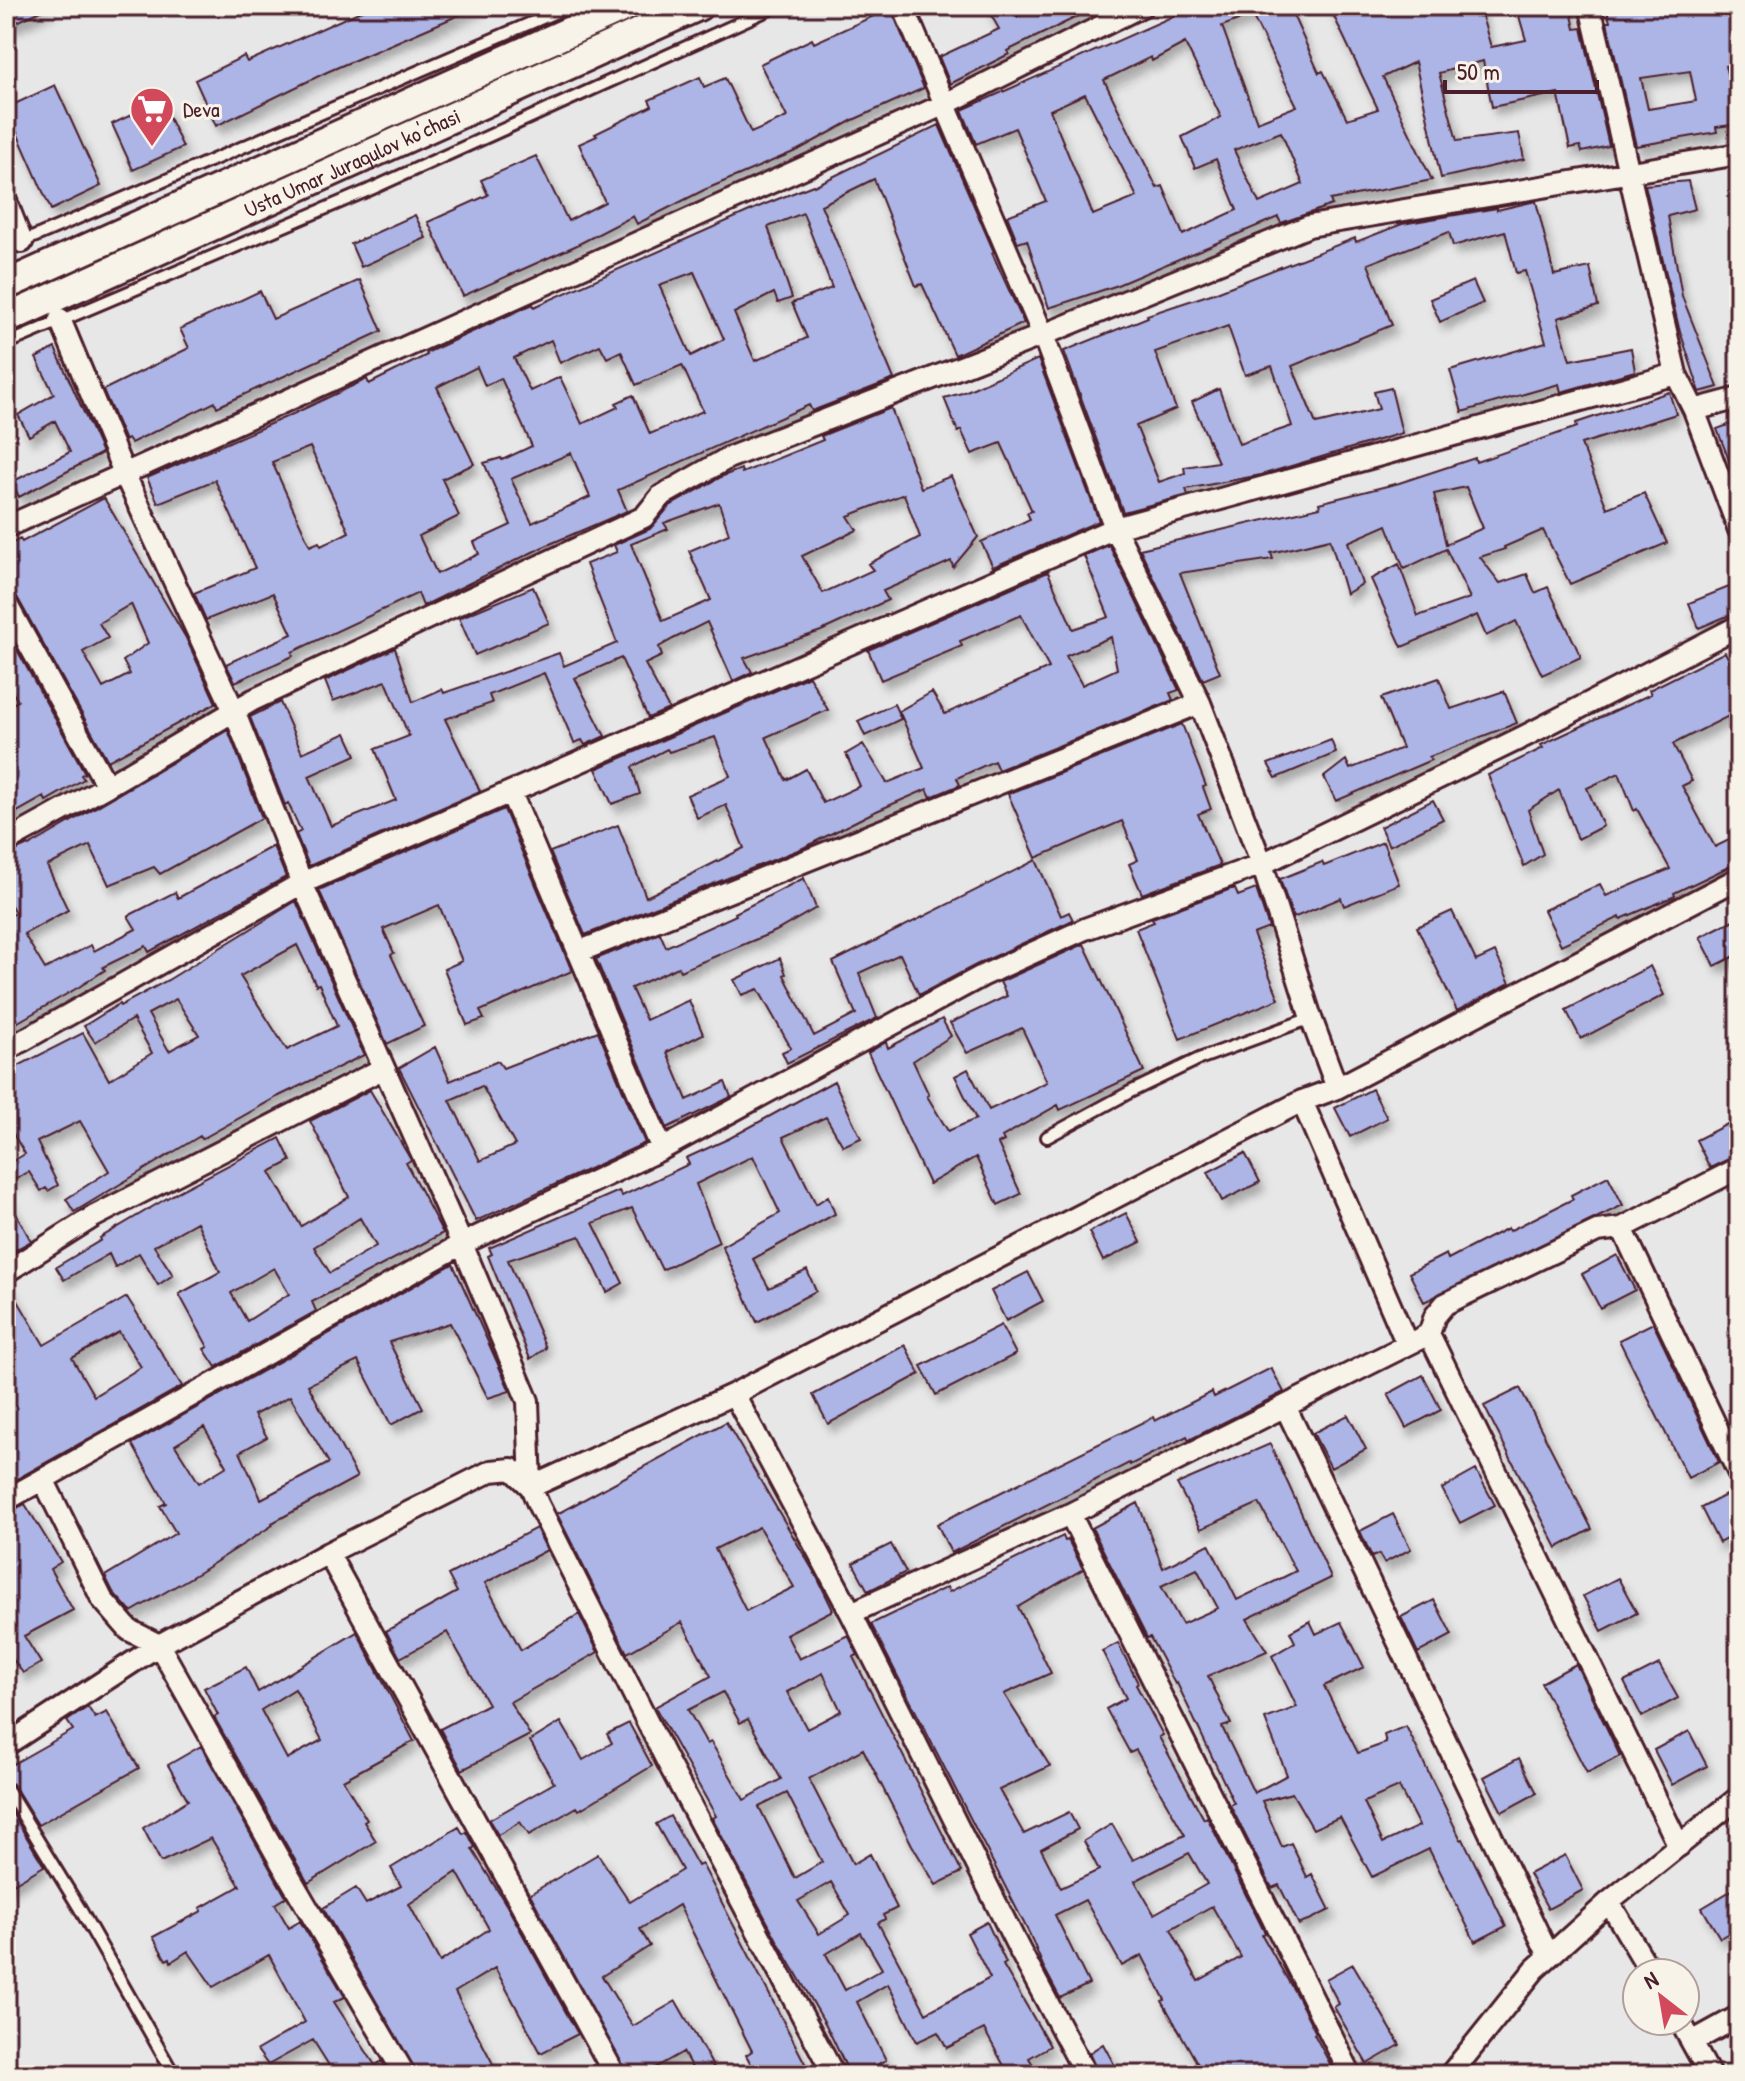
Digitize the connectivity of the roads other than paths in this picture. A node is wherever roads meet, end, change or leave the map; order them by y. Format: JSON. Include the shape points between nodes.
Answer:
{"nodes":[{"id":1,"x":570,"y":6,"type":"edge"},
{"id":2,"x":626,"y":6,"type":"edge"},
{"id":3,"x":698,"y":6,"type":"edge"},
{"id":4,"x":777,"y":6,"type":"edge"},
{"id":5,"x":903,"y":6,"type":"edge"},
{"id":6,"x":1142,"y":6,"type":"edge"},
{"id":7,"x":1590,"y":6,"type":"edge"},
{"id":8,"x":943,"y":105,"type":"junction"},
{"id":9,"x":1739,"y":154,"type":"edge"},
{"id":10,"x":1628,"y":171,"type":"junction"},
{"id":11,"x":6,"y":201,"type":"edge"},
{"id":12,"x":14,"y":246,"type":"edge"},
{"id":13,"x":6,"y":285,"type":"edge"},
{"id":14,"x":6,"y":319,"type":"edge"},
{"id":15,"x":60,"y":319,"type":"junction"},
{"id":16,"x":1043,"y":335,"type":"junction"},
{"id":17,"x":6,"y":344,"type":"edge"},
{"id":18,"x":1676,"y":374,"type":"junction"},
{"id":19,"x":1739,"y":398,"type":"edge"},
{"id":20,"x":1694,"y":410,"type":"junction"},
{"id":21,"x":124,"y":473,"type":"junction"},
{"id":22,"x":6,"y":527,"type":"edge"},
{"id":23,"x":1115,"y":528,"type":"junction"},
{"id":24,"x":1739,"y":530,"type":"edge"},
{"id":25,"x":6,"y":603,"type":"edge"},
{"id":26,"x":1739,"y":626,"type":"edge"},
{"id":27,"x":1200,"y":703,"type":"junction"},
{"id":28,"x":234,"y":711,"type":"junction"},
{"id":29,"x":107,"y":786,"type":"junction"},
{"id":30,"x":511,"y":793,"type":"junction"},
{"id":31,"x":6,"y":842,"type":"edge"},
{"id":32,"x":1262,"y":864,"type":"junction"},
{"id":33,"x":1739,"y":878,"type":"edge"},
{"id":34,"x":302,"y":883,"type":"junction"},
{"id":35,"x":578,"y":952,"type":"junction"},
{"id":36,"x":1311,"y":1018,"type":"junction"},
{"id":37,"x":6,"y":1050,"type":"edge"},
{"id":38,"x":384,"y":1068,"type":"junction"},
{"id":39,"x":1337,"y":1088,"type":"junction"},
{"id":40,"x":1302,"y":1101,"type":"junction"},
{"id":41,"x":1047,"y":1137,"type":"dead end"},
{"id":42,"x":662,"y":1149,"type":"junction"},
{"id":43,"x":1739,"y":1168,"type":"edge"},
{"id":44,"x":1622,"y":1228,"type":"junction"},
{"id":45,"x":462,"y":1244,"type":"junction"},
{"id":46,"x":6,"y":1272,"type":"edge"},
{"id":47,"x":1429,"y":1334,"type":"junction"},
{"id":48,"x":1407,"y":1344,"type":"junction"},
{"id":49,"x":734,"y":1394,"type":"junction"},
{"id":50,"x":1286,"y":1408,"type":"junction"},
{"id":51,"x":1739,"y":1474,"type":"edge"},
{"id":52,"x":43,"y":1479,"type":"junction"},
{"id":53,"x":531,"y":1487,"type":"junction"},
{"id":54,"x":6,"y":1500,"type":"edge"},
{"id":55,"x":1070,"y":1514,"type":"junction"},
{"id":56,"x":328,"y":1553,"type":"junction"},
{"id":57,"x":851,"y":1613,"type":"junction"},
{"id":58,"x":159,"y":1645,"type":"junction"},
{"id":59,"x":6,"y":1745,"type":"edge"},
{"id":60,"x":6,"y":1788,"type":"edge"},
{"id":61,"x":1739,"y":1797,"type":"edge"},
{"id":62,"x":1679,"y":1846,"type":"junction"},
{"id":63,"x":1609,"y":1902,"type":"junction"},
{"id":64,"x":1549,"y":1956,"type":"junction"},
{"id":65,"x":1642,"y":1957,"type":"edge"},
{"id":66,"x":1739,"y":2016,"type":"edge"},
{"id":67,"x":1689,"y":2037,"type":"edge"},
{"id":68,"x":1692,"y":2042,"type":"junction"},
{"id":69,"x":174,"y":2075,"type":"edge"},
{"id":70,"x":405,"y":2075,"type":"edge"},
{"id":71,"x":615,"y":2075,"type":"edge"},
{"id":72,"x":834,"y":2075,"type":"edge"},
{"id":73,"x":1086,"y":2075,"type":"edge"},
{"id":74,"x":1351,"y":2075,"type":"edge"},
{"id":75,"x":1450,"y":2075,"type":"edge"},
{"id":76,"x":1710,"y":2075,"type":"edge"}],
"edges":[{"from":1,"to":12,"type":"lane"},
{"from":2,"to":13,"type":"main road","name":"Usta Umar Juraqulov ko'chasi"},
{"from":3,"to":14,"type":"main road","name":"Usta Umar Juraqulov ko'chasi"},
{"from":4,"to":15,"type":"lane","via":[[383,184]]},
{"from":5,"to":8,"type":"street"},
{"from":6,"to":8,"type":"street"},
{"from":7,"to":10,"type":"street"},
{"from":8,"to":16,"type":"street"},
{"from":8,"to":21,"type":"street"},
{"from":9,"to":10,"type":"street"},
{"from":10,"to":16,"type":"street","via":[[1309,226]]},
{"from":10,"to":18,"type":"street"},
{"from":11,"to":12,"type":"street"},
{"from":15,"to":17,"type":"lane"},
{"from":15,"to":21,"type":"street"},
{"from":16,"to":23,"type":"street"},
{"from":16,"to":28,"type":"street","via":[[728,458],[661,496],[644,517]]},
{"from":18,"to":20,"type":"street"},
{"from":18,"to":23,"type":"street"},
{"from":19,"to":20,"type":"street"},
{"from":20,"to":24,"type":"street"},
{"from":21,"to":22,"type":"street"},
{"from":21,"to":28,"type":"street"},
{"from":23,"to":27,"type":"street"},
{"from":23,"to":30,"type":"street"},
{"from":25,"to":29,"type":"street"},
{"from":26,"to":32,"type":"street"},
{"from":27,"to":32,"type":"street"},
{"from":27,"to":35,"type":"street"},
{"from":28,"to":29,"type":"street"},
{"from":28,"to":34,"type":"street"},
{"from":29,"to":31,"type":"street"},
{"from":30,"to":34,"type":"street"},
{"from":30,"to":35,"type":"street"},
{"from":32,"to":36,"type":"street"},
{"from":32,"to":42,"type":"street","via":[[1085,929],[982,976]]},
{"from":33,"to":39,"type":"street"},
{"from":34,"to":37,"type":"street"},
{"from":34,"to":38,"type":"street"},
{"from":35,"to":42,"type":"street"},
{"from":36,"to":39,"type":"street"},
{"from":36,"to":41,"type":"lane","via":[[1199,1059]]},
{"from":38,"to":45,"type":"street"},
{"from":38,"to":46,"type":"street","via":[[93,1217]]},
{"from":39,"to":40,"type":"street"},
{"from":40,"to":48,"type":"street"},
{"from":40,"to":49,"type":"street"},
{"from":42,"to":45,"type":"street"},
{"from":43,"to":44,"type":"street"},
{"from":44,"to":47,"type":"street","via":[[1597,1231],[1445,1304]]},
{"from":44,"to":51,"type":"street"},
{"from":45,"to":52,"type":"street"},
{"from":45,"to":53,"type":"street","via":[[528,1401]]},
{"from":47,"to":48,"type":"street"},
{"from":47,"to":62,"type":"street"},
{"from":48,"to":50,"type":"street"},
{"from":49,"to":53,"type":"street"},
{"from":49,"to":57,"type":"street"},
{"from":50,"to":55,"type":"street"},
{"from":50,"to":64,"type":"street"},
{"from":52,"to":54,"type":"street"},
{"from":52,"to":58,"type":"street","via":[[102,1599],[129,1630]]},
{"from":53,"to":56,"type":"street","via":[[512,1469],[491,1471]]},
{"from":53,"to":72,"type":"street","via":[[667,1761]]},
{"from":55,"to":57,"type":"street"},
{"from":55,"to":74,"type":"street"},
{"from":56,"to":58,"type":"street"},
{"from":56,"to":71,"type":"street"},
{"from":57,"to":73,"type":"street"},
{"from":58,"to":59,"type":"street"},
{"from":58,"to":70,"type":"street"},
{"from":60,"to":69,"type":"lane"},
{"from":61,"to":62,"type":"street"},
{"from":62,"to":63,"type":"street"},
{"from":63,"to":64,"type":"street"},
{"from":63,"to":65,"type":"street"},
{"from":64,"to":75,"type":"street"},
{"from":66,"to":68,"type":"street"},
{"from":67,"to":68,"type":"street"},
{"from":68,"to":76,"type":"street"}]}
